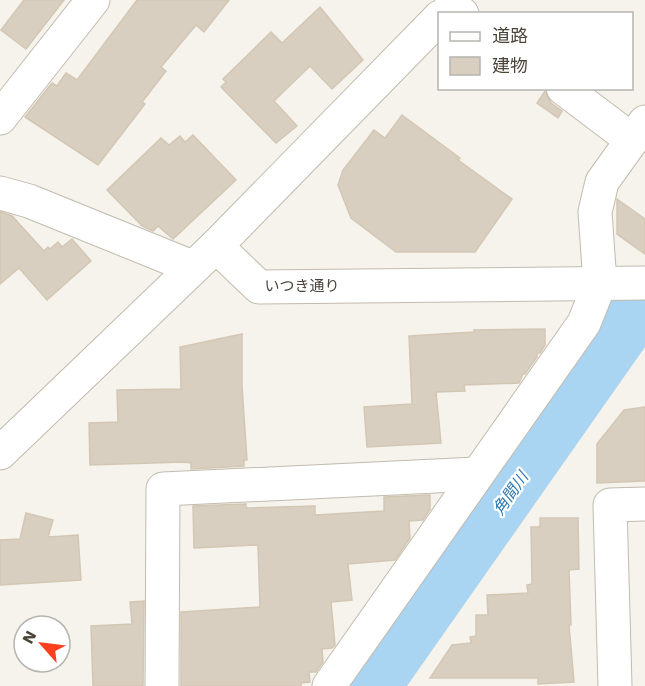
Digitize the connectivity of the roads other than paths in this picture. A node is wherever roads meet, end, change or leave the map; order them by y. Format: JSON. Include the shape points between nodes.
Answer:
{"nodes":[{"id":1,"x":93,"y":0,"type":"edge"},
{"id":2,"x":438,"y":22,"type":"edge"},
{"id":3,"x":566,"y":90,"type":"edge"},
{"id":4,"x":0,"y":118,"type":"edge"},
{"id":5,"x":638,"y":131,"type":"edge"},
{"id":6,"x":0,"y":193,"type":"edge"},
{"id":7,"x":204,"y":257,"type":"junction"},
{"id":8,"x":625,"y":283,"type":"edge"},
{"id":9,"x":0,"y":453,"type":"edge"},
{"id":10,"x":477,"y":474,"type":"junction"},
{"id":11,"x":645,"y":504,"type":"edge"},
{"id":12,"x":162,"y":686,"type":"edge"},
{"id":13,"x":329,"y":686,"type":"edge"},
{"id":14,"x":615,"y":686,"type":"edge"}],
"edges":[{"from":1,"to":4,"type":"street"},
{"from":2,"to":7,"type":"street"},
{"from":3,"to":5,"type":"street"},
{"from":5,"to":8,"type":"street","via":[[602,183],[595,212]]},
{"from":6,"to":7,"type":"street"},
{"from":7,"to":8,"type":"street","name":"いつき通り","via":[[259,287]]},
{"from":7,"to":9,"type":"street"},
{"from":8,"to":10,"type":"street","via":[[584,323]]},
{"from":10,"to":12,"type":"street","via":[[163,489]]},
{"from":10,"to":13,"type":"street"},
{"from":11,"to":14,"type":"street","via":[[610,505]]}]}
